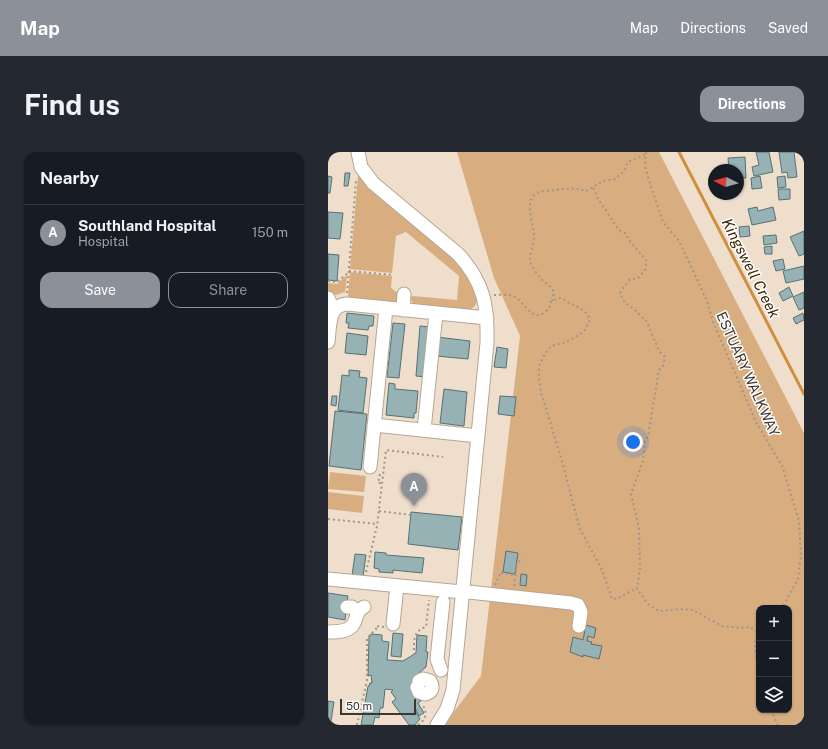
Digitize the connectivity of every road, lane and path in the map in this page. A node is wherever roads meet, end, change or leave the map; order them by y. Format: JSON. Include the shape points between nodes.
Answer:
{"nodes":[{"id":1,"x":358,"y":152,"type":"edge"},
{"id":2,"x":646,"y":154,"type":"edge"},
{"id":3,"x":356,"y":174,"type":"dead end"},
{"id":4,"x":593,"y":187,"type":"junction"},
{"id":5,"x":349,"y":271,"type":"junction"},
{"id":6,"x":393,"y":275,"type":"dead end"},
{"id":7,"x":328,"y":281,"type":"edge"},
{"id":8,"x":404,"y":294,"type":"dead end"},
{"id":9,"x":483,"y":297,"type":"junction"},
{"id":10,"x":552,"y":302,"type":"junction"},
{"id":11,"x":331,"y":303,"type":"edge"},
{"id":12,"x":346,"y":304,"type":"junction"},
{"id":13,"x":386,"y":308,"type":"junction"},
{"id":14,"x":403,"y":310,"type":"junction"},
{"id":15,"x":436,"y":313,"type":"junction"},
{"id":16,"x":487,"y":318,"type":"junction"},
{"id":17,"x":328,"y":342,"type":"edge"},
{"id":18,"x":374,"y":425,"type":"junction"},
{"id":19,"x":424,"y":430,"type":"junction"},
{"id":20,"x":478,"y":436,"type":"junction"},
{"id":21,"x":443,"y":457,"type":"dead end"},
{"id":22,"x":370,"y":467,"type":"dead end"},
{"id":23,"x":379,"y":511,"type":"junction"},
{"id":24,"x":411,"y":515,"type":"dead end"},
{"id":25,"x":328,"y":518,"type":"edge"},
{"id":26,"x":377,"y":524,"type":"junction"},
{"id":27,"x":523,"y":559,"type":"dead end"},
{"id":28,"x":500,"y":573,"type":"dead end"},
{"id":29,"x":515,"y":575,"type":"junction"},
{"id":30,"x":328,"y":579,"type":"edge"},
{"id":31,"x":365,"y":583,"type":"junction"},
{"id":32,"x":397,"y":586,"type":"junction"},
{"id":33,"x":637,"y":589,"type":"junction"},
{"id":34,"x":462,"y":592,"type":"junction"},
{"id":35,"x":512,"y":596,"type":"junction"},
{"id":36,"x":429,"y":597,"type":"dead end"},
{"id":37,"x":443,"y":602,"type":"dead end"},
{"id":38,"x":784,"y":605,"type":"edge"},
{"id":39,"x":356,"y":609,"type":"dead end"},
{"id":40,"x":393,"y":624,"type":"joint"},
{"id":41,"x":579,"y":626,"type":"dead end"},
{"id":42,"x":756,"y":630,"type":"edge"},
{"id":43,"x":328,"y":632,"type":"edge"},
{"id":44,"x":414,"y":655,"type":"dead end"},
{"id":45,"x":440,"y":670,"type":"junction"},
{"id":46,"x":455,"y":672,"type":"junction"},
{"id":47,"x":422,"y":683,"type":"dead end"},
{"id":48,"x":772,"y":713,"type":"edge"},
{"id":49,"x":357,"y":725,"type":"edge"},
{"id":50,"x":437,"y":725,"type":"edge"},
{"id":51,"x":778,"y":725,"type":"edge"}],
"edges":[{"from":1,"to":9,"type":"lane","via":[[366,176],[458,254],[473,272]]},
{"from":2,"to":4,"type":"path","via":[[628,162],[624,171],[615,179],[603,181]]},
{"from":2,"to":38,"type":"path","name":"ESTUARY WALKWAY","via":[[645,166],[663,222],[679,241],[688,260],[756,422],[782,466],[800,521],[801,555],[798,579]]},
{"from":3,"to":5,"type":"path"},
{"from":4,"to":10,"type":"path","via":[[586,191],[576,188],[537,192],[531,198],[530,216],[534,235],[530,262],[541,278],[551,286],[554,297]]},
{"from":4,"to":33,"type":"path","via":[[619,230],[626,234],[647,261],[645,270],[638,278],[629,280],[620,293],[625,303],[647,322],[659,351],[664,356],[664,366],[659,370],[643,461],[631,494],[639,528],[640,568]]},
{"from":5,"to":6,"type":"path"},
{"from":5,"to":7,"type":"path","via":[[337,282]]},
{"from":5,"to":12,"type":"path"},
{"from":8,"to":14,"type":"lane"},
{"from":9,"to":10,"type":"path","via":[[504,294],[512,296],[527,310],[540,315],[546,312]]},
{"from":9,"to":16,"type":"lane"},
{"from":10,"to":33,"type":"path","via":[[562,298],[582,309],[590,320],[579,335],[551,346],[539,366],[541,392],[580,528],[602,570],[612,599]]},
{"from":11,"to":12,"type":"lane"},
{"from":11,"to":17,"type":"lane"},
{"from":12,"to":13,"type":"lane"},
{"from":13,"to":14,"type":"lane"},
{"from":13,"to":18,"type":"lane"},
{"from":14,"to":15,"type":"lane"},
{"from":15,"to":16,"type":"lane"},
{"from":15,"to":19,"type":"lane"},
{"from":16,"to":20,"type":"lane"},
{"from":18,"to":19,"type":"lane"},
{"from":18,"to":22,"type":"lane"},
{"from":19,"to":20,"type":"lane"},
{"from":20,"to":34,"type":"lane"},
{"from":21,"to":23,"type":"path","via":[[386,450]]},
{"from":23,"to":24,"type":"path"},
{"from":23,"to":26,"type":"path"},
{"from":25,"to":26,"type":"path"},
{"from":26,"to":31,"type":"path"},
{"from":27,"to":29,"type":"path","via":[[517,563]]},
{"from":28,"to":29,"type":"path"},
{"from":29,"to":35,"type":"path"},
{"from":30,"to":31,"type":"lane"},
{"from":31,"to":32,"type":"lane"},
{"from":32,"to":34,"type":"lane"},
{"from":32,"to":40,"type":"lane"},
{"from":33,"to":42,"type":"path","via":[[648,604],[659,611],[694,610],[722,626],[750,627]]},
{"from":34,"to":35,"type":"lane"},
{"from":34,"to":46,"type":"lane"},
{"from":35,"to":41,"type":"lane","via":[[578,605],[581,612]]},
{"from":36,"to":44,"type":"path","via":[[426,627],[418,631],[414,637]]},
{"from":37,"to":45,"type":"lane","via":[[438,654]]},
{"from":39,"to":43,"type":"lane","via":[[353,624],[346,630]]},
{"from":40,"to":49,"type":"path","via":[[387,627],[376,626],[367,638],[367,680]]},
{"from":45,"to":46,"type":"lane"},
{"from":45,"to":47,"type":"lane"},
{"from":46,"to":50,"type":"lane","via":[[451,700]]},
{"from":48,"to":51,"type":"path"}]}
